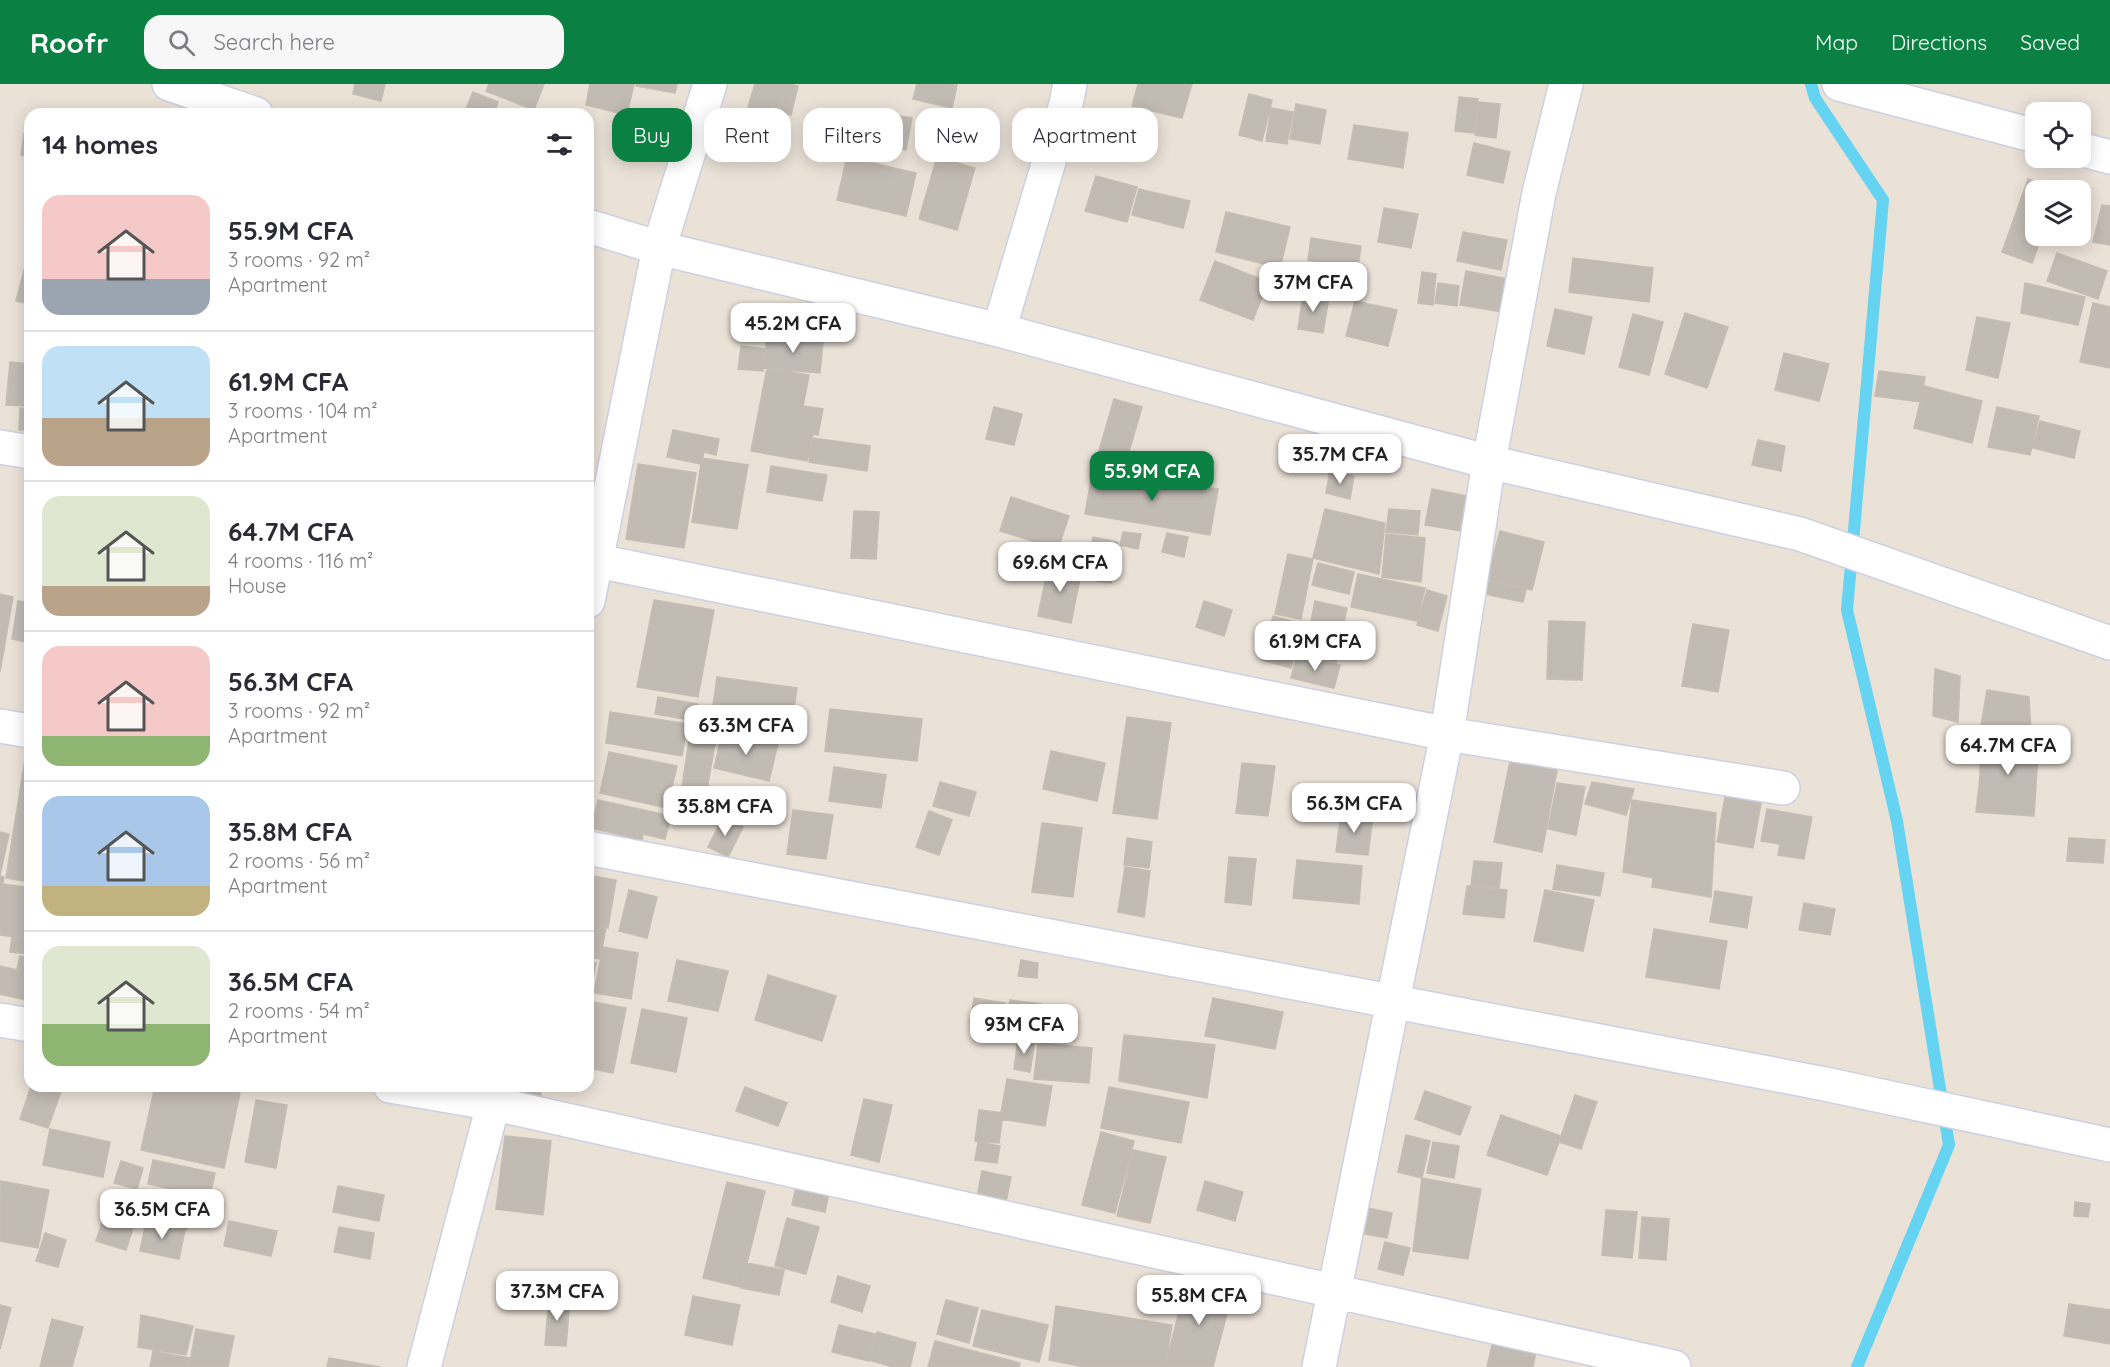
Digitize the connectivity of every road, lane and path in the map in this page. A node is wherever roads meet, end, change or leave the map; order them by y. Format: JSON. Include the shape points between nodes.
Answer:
{"nodes":[{"id":1,"x":169,"y":84,"type":"edge"},
{"id":2,"x":710,"y":84,"type":"edge"},
{"id":3,"x":1070,"y":84,"type":"edge"},
{"id":4,"x":1566,"y":84,"type":"edge"},
{"id":5,"x":1839,"y":84,"type":"edge"},
{"id":6,"x":239,"y":108,"type":"edge"},
{"id":7,"x":2025,"y":133,"type":"edge"},
{"id":8,"x":2091,"y":151,"type":"edge"},
{"id":9,"x":2110,"y":157,"type":"edge"},
{"id":10,"x":594,"y":228,"type":"edge"},
{"id":11,"x":658,"y":248,"type":"junction"},
{"id":12,"x":999,"y":330,"type":"junction"},
{"id":13,"x":0,"y":447,"type":"edge"},
{"id":14,"x":24,"y":451,"type":"edge"},
{"id":15,"x":1489,"y":462,"type":"junction"},
{"id":16,"x":594,"y":546,"type":"edge"},
{"id":17,"x":594,"y":561,"type":"edge"},
{"id":18,"x":2110,"y":643,"type":"edge"},
{"id":19,"x":0,"y":726,"type":"edge"},
{"id":20,"x":24,"y":730,"type":"edge"},
{"id":21,"x":1447,"y":734,"type":"junction"},
{"id":22,"x":1783,"y":788,"type":"dead end"},
{"id":23,"x":594,"y":849,"type":"edge"},
{"id":24,"x":1393,"y":1002,"type":"junction"},
{"id":25,"x":0,"y":1020,"type":"edge"},
{"id":26,"x":24,"y":1024,"type":"edge"},
{"id":27,"x":461,"y":1092,"type":"edge"},
{"id":28,"x":497,"y":1095,"type":"edge"},
{"id":29,"x":2110,"y":1145,"type":"edge"},
{"id":30,"x":1335,"y":1290,"type":"junction"},
{"id":31,"x":424,"y":1367,"type":"edge"},
{"id":32,"x":1319,"y":1367,"type":"edge"},
{"id":33,"x":1674,"y":1367,"type":"edge"}],
"edges":[{"from":1,"to":6,"type":"street"},
{"from":2,"to":11,"type":"street"},
{"from":3,"to":12,"type":"street"},
{"from":4,"to":15,"type":"street","via":[[1539,193]]},
{"from":5,"to":7,"type":"street"},
{"from":8,"to":9,"type":"street"},
{"from":10,"to":11,"type":"street"},
{"from":11,"to":12,"type":"street"},
{"from":11,"to":16,"type":"street"},
{"from":12,"to":15,"type":"street"},
{"from":13,"to":14,"type":"street"},
{"from":15,"to":18,"type":"street","via":[[1800,534]]},
{"from":15,"to":21,"type":"street"},
{"from":17,"to":21,"type":"street"},
{"from":19,"to":20,"type":"street"},
{"from":21,"to":22,"type":"street"},
{"from":21,"to":24,"type":"street"},
{"from":23,"to":24,"type":"street"},
{"from":24,"to":29,"type":"street","via":[[1825,1084]]},
{"from":24,"to":30,"type":"street"},
{"from":25,"to":26,"type":"street"},
{"from":27,"to":28,"type":"street"},
{"from":28,"to":30,"type":"street"},
{"from":28,"to":31,"type":"street"},
{"from":30,"to":32,"type":"street"},
{"from":30,"to":33,"type":"street"}]}
